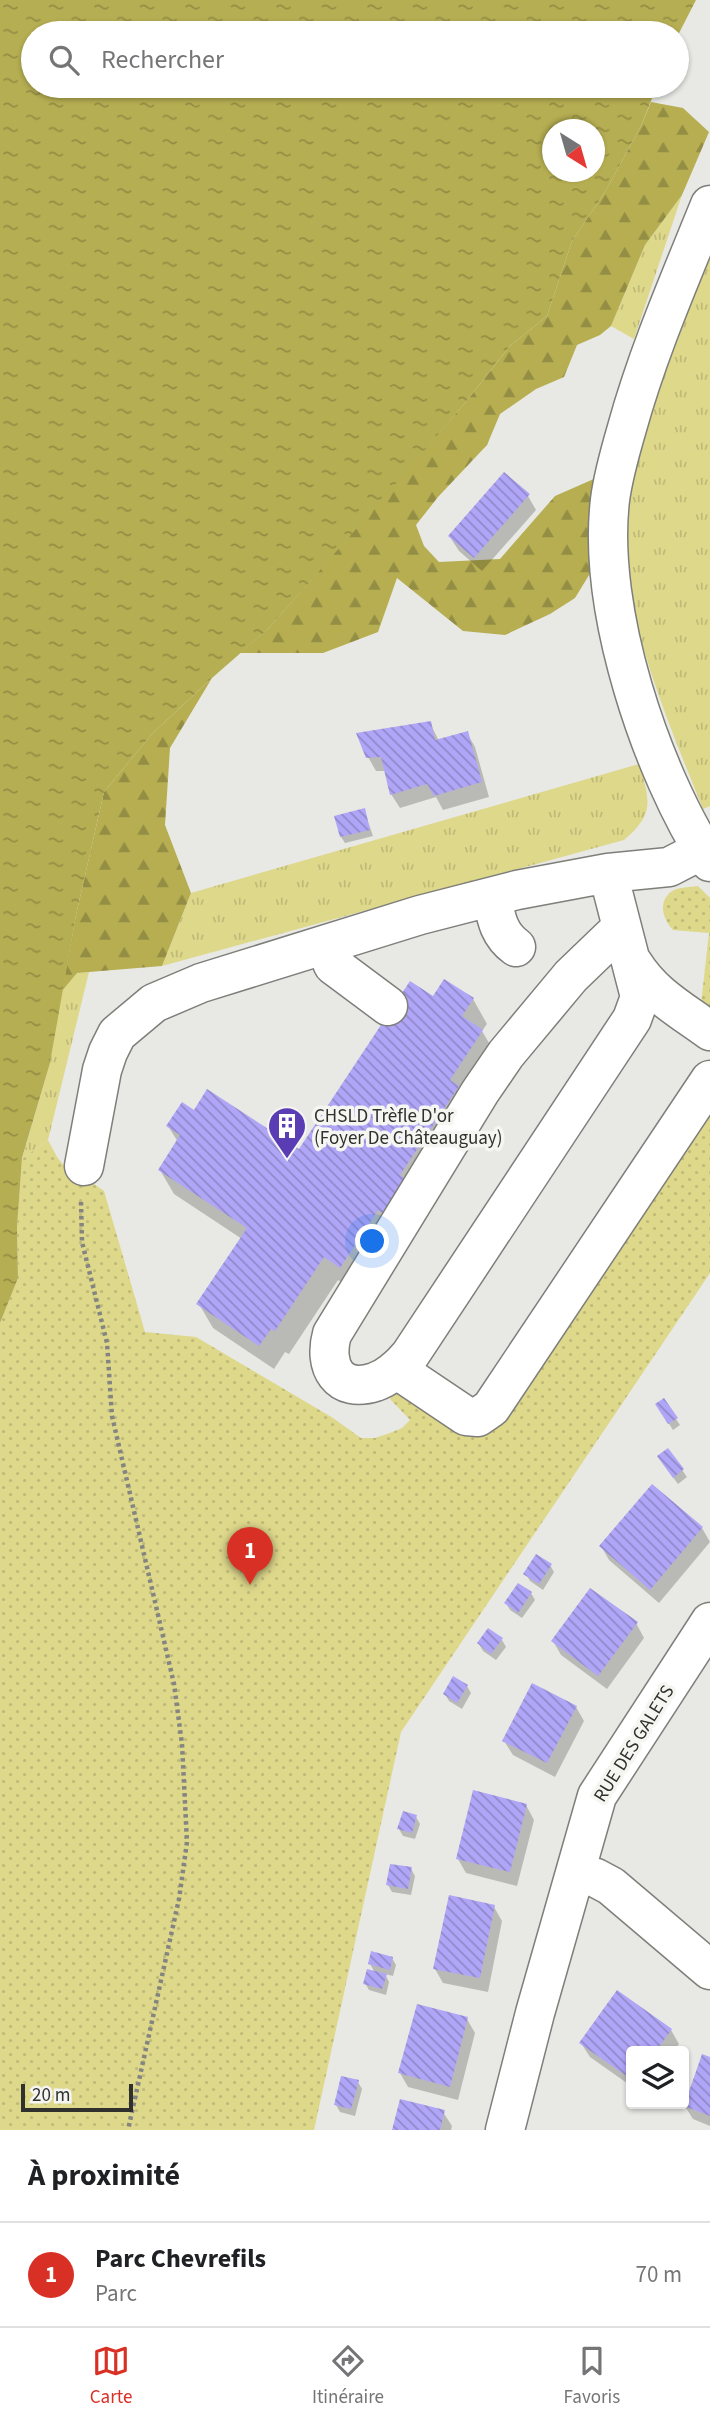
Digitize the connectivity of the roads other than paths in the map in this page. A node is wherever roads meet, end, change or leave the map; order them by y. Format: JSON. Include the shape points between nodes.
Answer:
{"nodes":[{"id":1,"x":710,"y":205,"type":"edge"},
{"id":2,"x":706,"y":856,"type":"edge"},
{"id":3,"x":608,"y":873,"type":"junction"},
{"id":4,"x":492,"y":897,"type":"junction"},
{"id":5,"x":626,"y":943,"type":"junction"},
{"id":6,"x":326,"y":944,"type":"junction"},
{"id":7,"x":516,"y":947,"type":"dead end"},
{"id":8,"x":388,"y":1006,"type":"dead end"},
{"id":9,"x":710,"y":1031,"type":"edge"},
{"id":10,"x":710,"y":1080,"type":"edge"},
{"id":11,"x":84,"y":1166,"type":"road end"},
{"id":12,"x":396,"y":1368,"type":"junction"},
{"id":13,"x":710,"y":1622,"type":"edge"},
{"id":14,"x":576,"y":1872,"type":"junction"},
{"id":15,"x":710,"y":1970,"type":"edge"},
{"id":16,"x":505,"y":2130,"type":"edge"}],
"edges":[{"from":1,"to":2,"type":"street","via":[[632,409],[610,501],[609,543],[614,605],[626,663],[669,784]]},
{"from":2,"to":3,"type":"street","via":[[668,867]]},
{"from":3,"to":4,"type":"street"},
{"from":3,"to":5,"type":"street"},
{"from":4,"to":6,"type":"street"},
{"from":4,"to":7,"type":"street","via":[[500,930]]},
{"from":5,"to":9,"type":"street","via":[[646,983]]},
{"from":5,"to":12,"type":"street","via":[[640,997],[632,1019],[410,1354]]},
{"from":5,"to":12,"type":"street","via":[[571,976],[506,1054],[332,1334],[328,1361],[342,1379],[365,1384]]},
{"from":6,"to":8,"type":"street","via":[[333,965]]},
{"from":6,"to":11,"type":"street","via":[[172,994],[131,1021],[117,1034],[102,1070]]},
{"from":10,"to":12,"type":"street","via":[[491,1408],[478,1417],[466,1416]]},
{"from":13,"to":14,"type":"street","name":"RUE DES GALETS","via":[[597,1796]]},
{"from":14,"to":15,"type":"street","via":[[611,1886]]},
{"from":14,"to":16,"type":"street","name":"RUE DES GALETS"}]}
